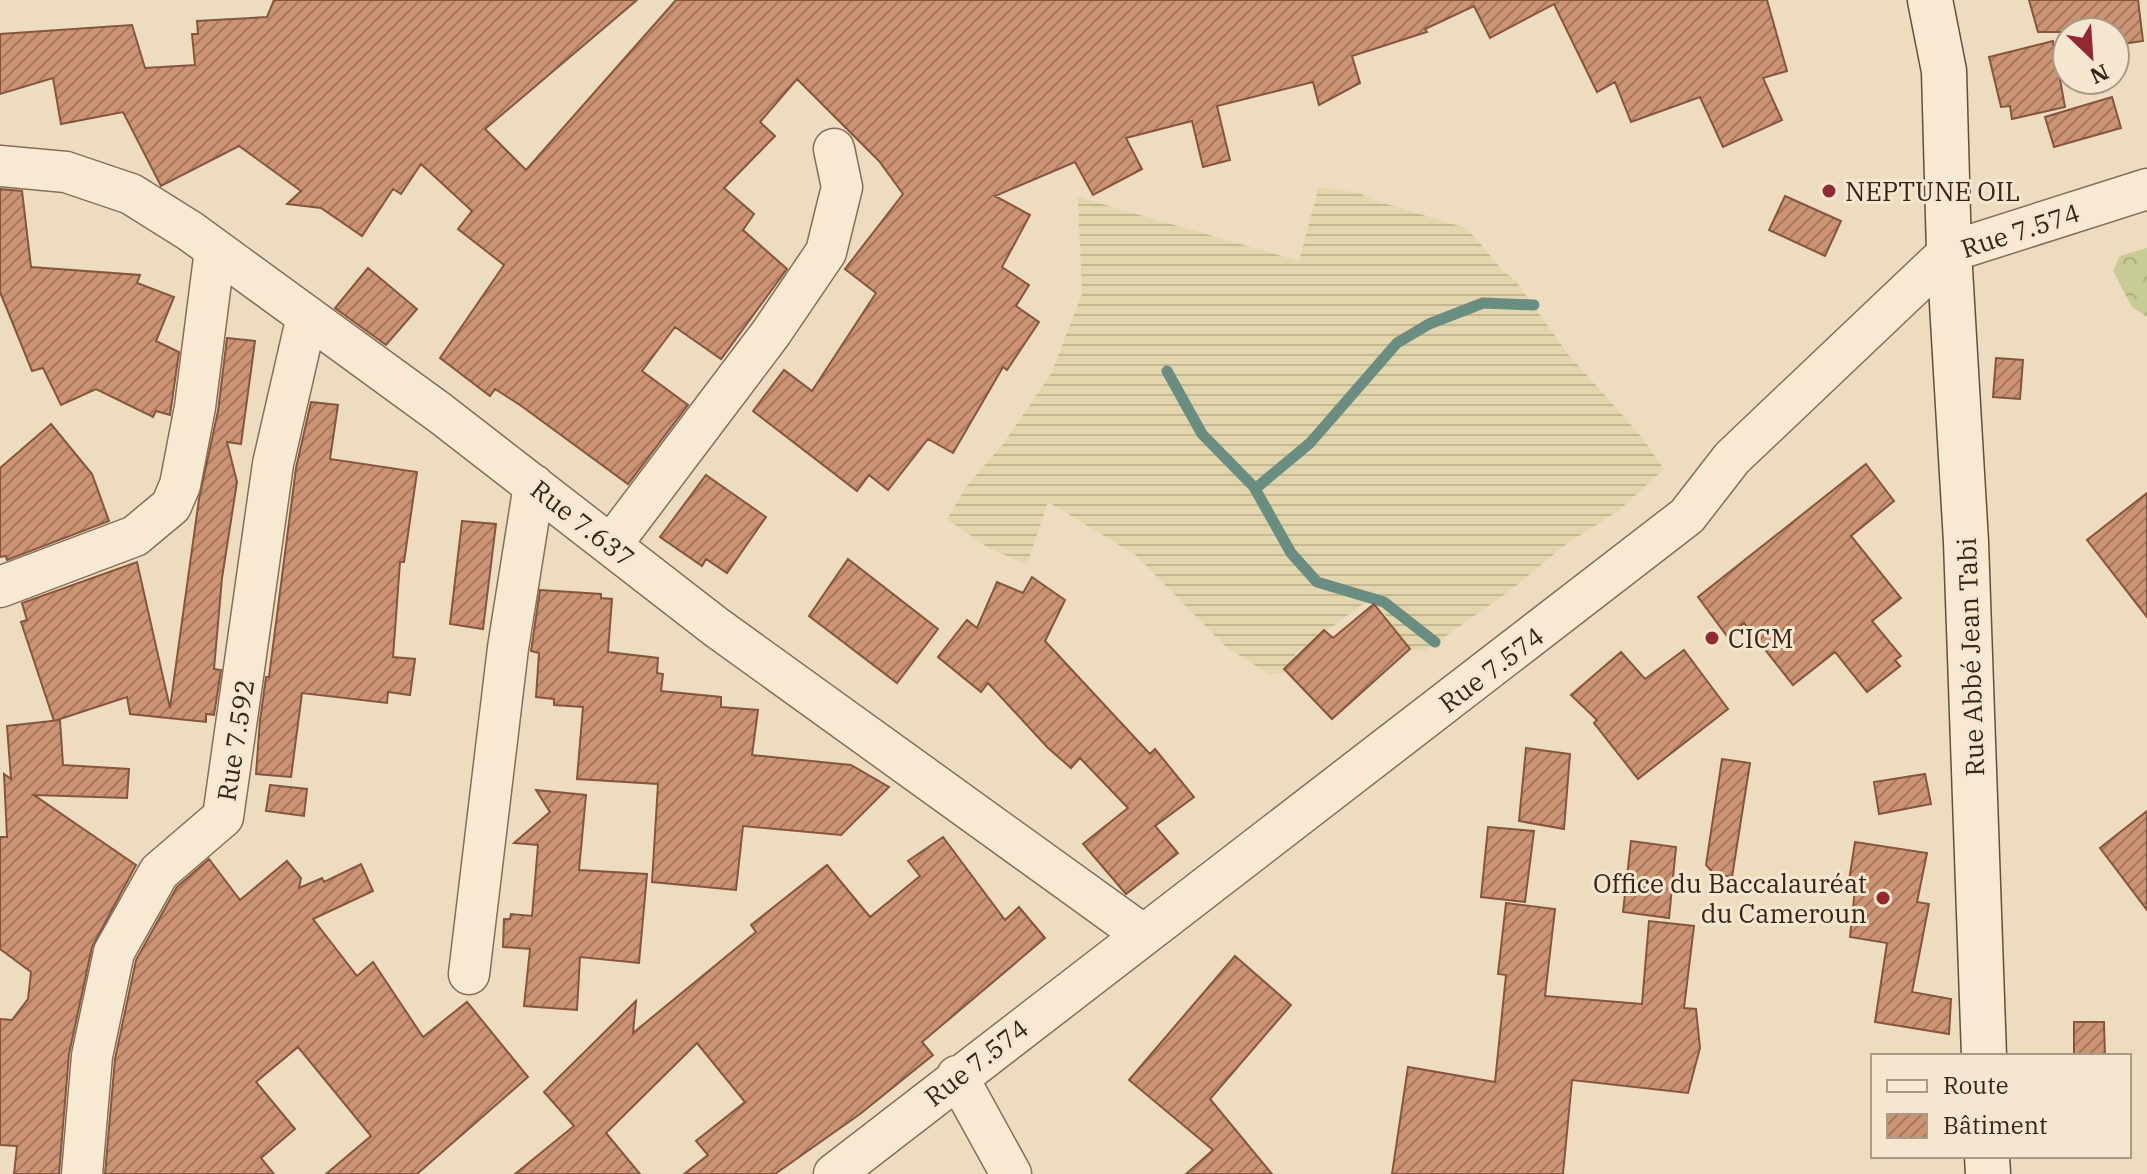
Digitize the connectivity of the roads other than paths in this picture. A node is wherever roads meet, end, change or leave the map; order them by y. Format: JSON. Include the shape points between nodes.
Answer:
{"nodes":[{"id":1,"x":1930,"y":0,"type":"edge"},
{"id":2,"x":834,"y":149,"type":"dead end"},
{"id":3,"x":0,"y":166,"type":"edge"},
{"id":4,"x":2147,"y":189,"type":"edge"},
{"id":5,"x":215,"y":250,"type":"junction"},
{"id":6,"x":1949,"y":255,"type":"junction"},
{"id":7,"x":307,"y":316,"type":"junction"},
{"id":8,"x":534,"y":485,"type":"junction"},
{"id":9,"x":611,"y":545,"type":"junction"},
{"id":10,"x":0,"y":587,"type":"edge"},
{"id":11,"x":1142,"y":934,"type":"junction"},
{"id":12,"x":469,"y":974,"type":"dead end"},
{"id":13,"x":1984,"y":1054,"type":"edge"},
{"id":14,"x":957,"y":1076,"type":"junction"},
{"id":15,"x":82,"y":1174,"type":"edge"},
{"id":16,"x":834,"y":1174,"type":"edge"},
{"id":17,"x":1011,"y":1174,"type":"edge"}],
"edges":[{"from":1,"to":6,"type":"main road","name":"Rue Abbé Jean Tabi","via":[[1944,71]]},
{"from":2,"to":9,"type":"street","via":[[842,187],[826,252]]},
{"from":3,"to":5,"type":"street","name":"Rue 7.637","via":[[66,172],[131,194]]},
{"from":4,"to":6,"type":"street","name":"Rue 7.574"},
{"from":5,"to":7,"type":"street","name":"Rue 7.637"},
{"from":5,"to":10,"type":"street","via":[[195,407],[171,506],[135,536]]},
{"from":6,"to":11,"type":"street","name":"Rue 7.574","via":[[1732,458],[1687,516]]},
{"from":6,"to":13,"type":"main road","name":"Rue Abbé Jean Tabi","via":[[1966,542]]},
{"from":7,"to":8,"type":"street","name":"Rue 7.637"},
{"from":7,"to":15,"type":"street","name":"Rue 7.592","via":[[273,464],[223,817],[159,872],[114,952],[92,1056]]},
{"from":8,"to":9,"type":"street","name":"Rue 7.637"},
{"from":8,"to":12,"type":"street","via":[[508,648]]},
{"from":9,"to":11,"type":"street","name":"Rue 7.637","via":[[716,627]]},
{"from":11,"to":14,"type":"street","name":"Rue 7.574"},
{"from":14,"to":16,"type":"street","name":"Rue 7.574"},
{"from":14,"to":17,"type":"street"}]}
